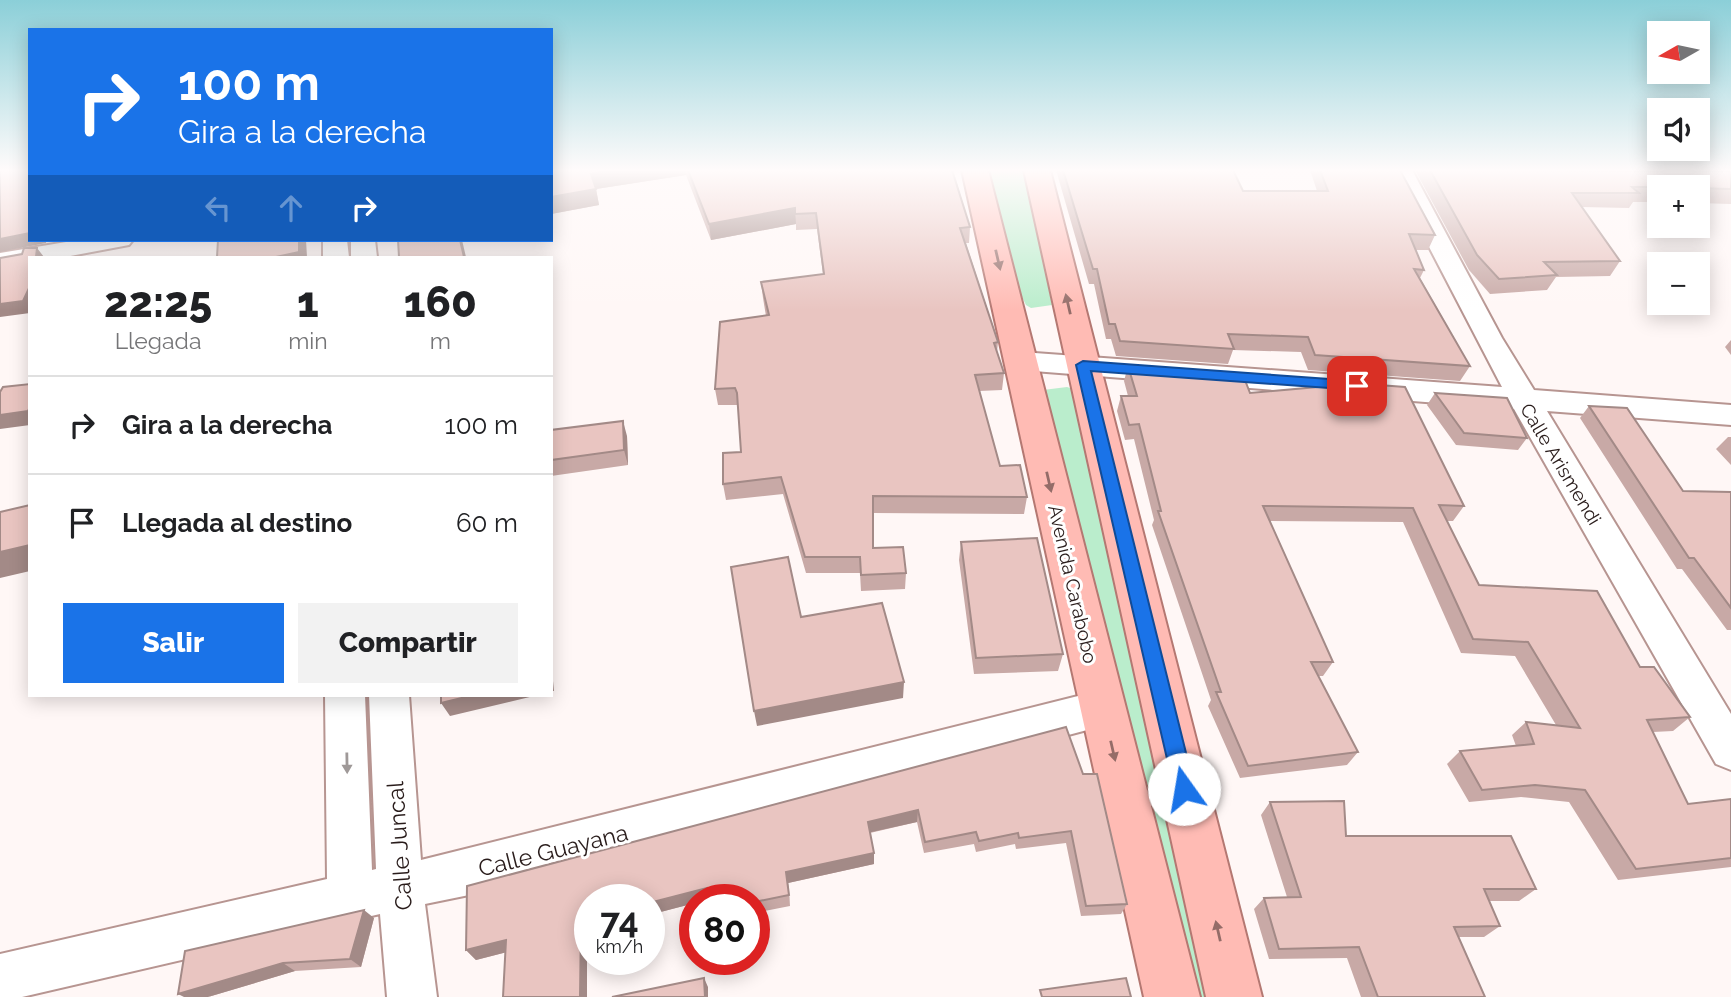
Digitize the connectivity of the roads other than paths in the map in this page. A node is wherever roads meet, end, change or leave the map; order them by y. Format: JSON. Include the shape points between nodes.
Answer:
{"nodes":[{"id":1,"x":986,"y":217,"type":"edge"},
{"id":2,"x":1048,"y":217,"type":"edge"},
{"id":3,"x":1425,"y":217,"type":"edge"},
{"id":4,"x":109,"y":242,"type":"edge"},
{"id":5,"x":28,"y":256,"type":"edge"},
{"id":6,"x":29,"y":256,"type":"edge"},
{"id":7,"x":0,"y":261,"type":"edge"},
{"id":8,"x":1021,"y":361,"type":"junction"},
{"id":9,"x":1083,"y":365,"type":"junction"},
{"id":10,"x":1522,"y":398,"type":"junction"},
{"id":11,"x":1731,"y":415,"type":"edge"},
{"id":12,"x":345,"y":697,"type":"edge"},
{"id":13,"x":389,"y":697,"type":"edge"},
{"id":14,"x":1102,"y":708,"type":"junction"},
{"id":15,"x":1731,"y":751,"type":"edge"},
{"id":16,"x":400,"y":887,"type":"junction"},
{"id":17,"x":349,"y":897,"type":"junction"},
{"id":18,"x":0,"y":978,"type":"edge"},
{"id":19,"x":412,"y":997,"type":"edge"},
{"id":20,"x":1172,"y":997,"type":"edge"},
{"id":21,"x":1234,"y":997,"type":"edge"}],
"edges":[{"from":1,"to":8,"type":"highway","name":"Avenida Carabobo","one_way":true},
{"from":9,"to":2,"type":"highway","one_way":true},
{"from":3,"to":10,"type":"street","name":"Calle Arismendi"},
{"from":4,"to":6,"type":"street"},
{"from":5,"to":7,"type":"street"},
{"from":8,"to":9,"type":"street"},
{"from":8,"to":14,"type":"highway","name":"Avenida Carabobo","one_way":true},
{"from":9,"to":10,"type":"street"},
{"from":21,"to":9,"type":"highway","one_way":true},
{"from":10,"to":11,"type":"street"},
{"from":10,"to":15,"type":"street","name":"Calle Arismendi"},
{"from":12,"to":17,"type":"street","one_way":true},
{"from":13,"to":16,"type":"street","name":"Calle Juncal"},
{"from":14,"to":16,"type":"street","name":"Calle Guayana"},
{"from":14,"to":20,"type":"highway","name":"Avenida Carabobo","one_way":true},
{"from":16,"to":17,"type":"street","name":"Calle Guayana"},
{"from":16,"to":19,"type":"street","name":"Calle Juncal"},
{"from":17,"to":18,"type":"street","name":"Calle Guayana"}]}
